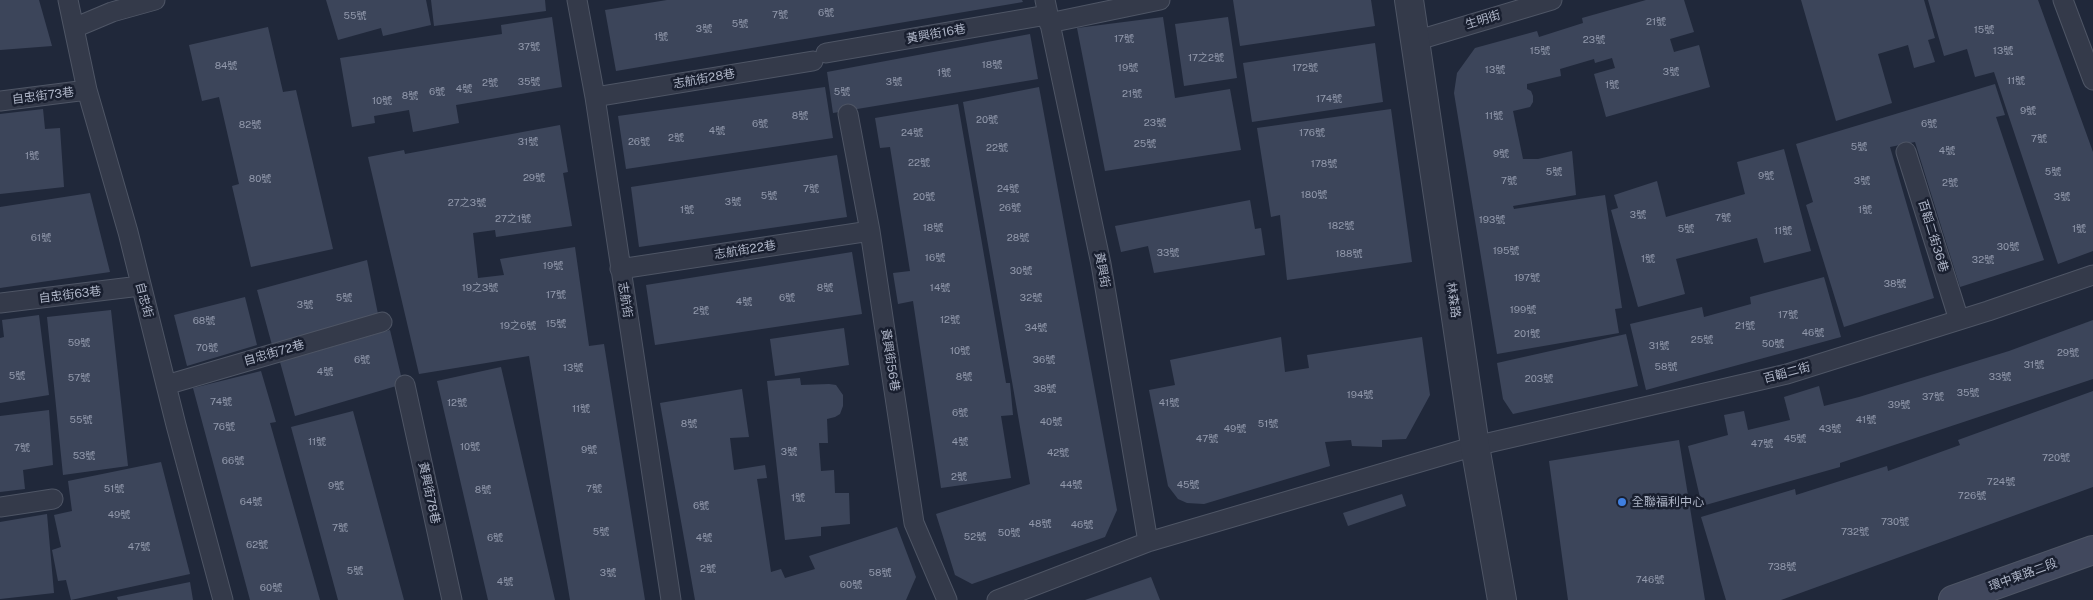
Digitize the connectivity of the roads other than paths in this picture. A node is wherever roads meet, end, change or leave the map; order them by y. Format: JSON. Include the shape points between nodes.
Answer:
{"nodes":[{"id":1,"x":68,"y":0,"type":"edge"},
{"id":2,"x":155,"y":0,"type":"edge"},
{"id":3,"x":577,"y":0,"type":"edge"},
{"id":4,"x":1160,"y":0,"type":"edge"},
{"id":5,"x":1409,"y":0,"type":"edge"},
{"id":6,"x":1552,"y":0,"type":"edge"},
{"id":7,"x":2063,"y":0,"type":"edge"},
{"id":8,"x":1047,"y":13,"type":"edge"},
{"id":9,"x":74,"y":28,"type":"junction"},
{"id":10,"x":1415,"y":41,"type":"junction"},
{"id":11,"x":819,"y":57,"type":"joint"},
{"id":12,"x":2093,"y":80,"type":"edge"},
{"id":13,"x":87,"y":90,"type":"junction"},
{"id":14,"x":594,"y":97,"type":"junction"},
{"id":15,"x":0,"y":101,"type":"edge"},
{"id":16,"x":848,"y":114,"type":"dead end"},
{"id":17,"x":1906,"y":152,"type":"dead end"},
{"id":18,"x":870,"y":231,"type":"junction"},
{"id":19,"x":620,"y":269,"type":"junction"},
{"id":20,"x":2093,"y":275,"type":"edge"},
{"id":21,"x":140,"y":286,"type":"junction"},
{"id":22,"x":0,"y":303,"type":"edge"},
{"id":23,"x":1959,"y":320,"type":"junction"},
{"id":24,"x":382,"y":322,"type":"dead end"},
{"id":25,"x":166,"y":385,"type":"junction"},
{"id":26,"x":405,"y":385,"type":"dead end"},
{"id":27,"x":1475,"y":446,"type":"junction"},
{"id":28,"x":53,"y":499,"type":"dead end"},
{"id":29,"x":0,"y":507,"type":"edge"},
{"id":30,"x":1148,"y":542,"type":"junction"},
{"id":31,"x":2093,"y":550,"type":"edge"},
{"id":32,"x":224,"y":600,"type":"edge"},
{"id":33,"x":452,"y":600,"type":"edge"},
{"id":34,"x":672,"y":600,"type":"edge"},
{"id":35,"x":947,"y":600,"type":"edge"},
{"id":36,"x":997,"y":600,"type":"edge"},
{"id":37,"x":1502,"y":600,"type":"edge"},
{"id":38,"x":1953,"y":600,"type":"edge"}],
"edges":[{"from":1,"to":9,"type":"lane","name":"自忠街"},
{"from":2,"to":9,"type":"lane","via":[[112,12]]},
{"from":3,"to":14,"type":"lane","name":"志航街"},
{"from":4,"to":8,"type":"lane","name":"黃興街16巷"},
{"from":5,"to":10,"type":"street","name":"林森路"},
{"from":6,"to":10,"type":"lane","name":"生明街"},
{"from":7,"to":12,"type":"lane"},
{"from":8,"to":11,"type":"lane","name":"黃興街16巷"},
{"from":8,"to":30,"type":"lane","name":"黃興街","via":[[1102,264]]},
{"from":9,"to":13,"type":"lane","name":"自忠街"},
{"from":10,"to":27,"type":"street","name":"林森路"},
{"from":11,"to":14,"type":"lane","name":"志航街28巷"},
{"from":13,"to":15,"type":"lane","name":"自忠街73巷"},
{"from":13,"to":21,"type":"lane","name":"自忠街","via":[[128,232]]},
{"from":14,"to":19,"type":"lane","name":"志航街"},
{"from":16,"to":18,"type":"lane","name":"黃興街56巷"},
{"from":17,"to":23,"type":"lane","name":"百韜二街36巷"},
{"from":18,"to":19,"type":"lane","name":"志航街22巷"},
{"from":18,"to":35,"type":"lane","name":"黃興街56巷","via":[[914,523]]},
{"from":19,"to":34,"type":"lane","name":"志航街"},
{"from":20,"to":23,"type":"lane","name":"百韜二街"},
{"from":21,"to":22,"type":"lane","name":"自忠街63巷"},
{"from":21,"to":25,"type":"lane","name":"自忠街"},
{"from":23,"to":27,"type":"lane","name":"百韜二街","via":[[1787,374]]},
{"from":24,"to":25,"type":"lane","name":"自忠街72巷"},
{"from":25,"to":32,"type":"lane","name":"自忠街"},
{"from":26,"to":33,"type":"lane","name":"黃興街78巷"},
{"from":27,"to":30,"type":"lane"},
{"from":27,"to":37,"type":"street","name":"林森路"},
{"from":28,"to":29,"type":"lane"},
{"from":30,"to":36,"type":"lane"},
{"from":31,"to":38,"type":"main road","name":"環中東路二段"}]}
